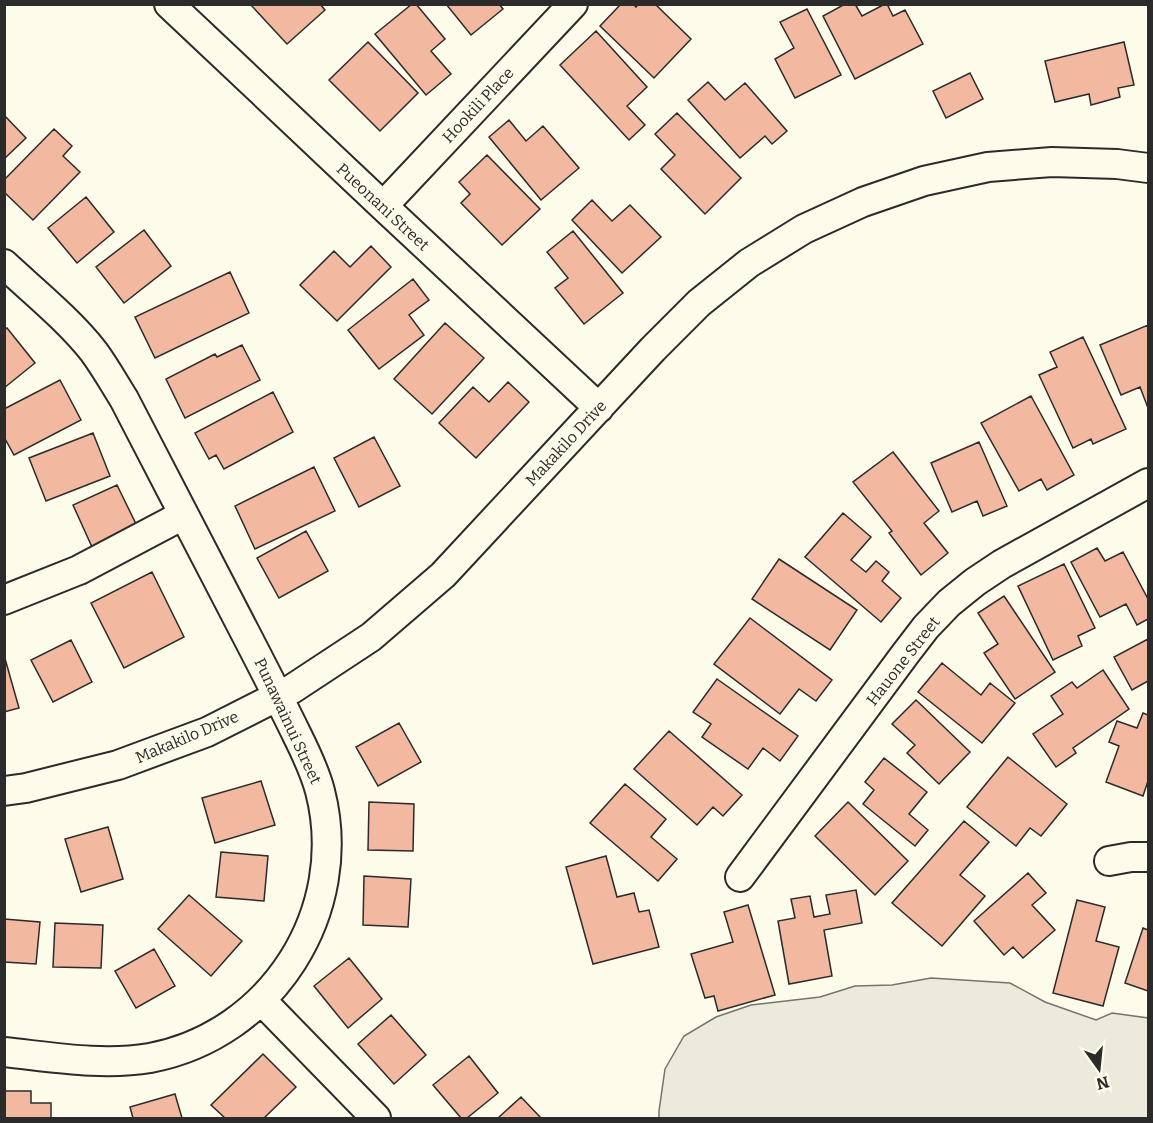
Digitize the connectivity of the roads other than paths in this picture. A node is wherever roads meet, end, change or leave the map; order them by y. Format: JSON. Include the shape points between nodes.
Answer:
{"nodes":[{"id":1,"x":573,"y":4,"type":"edge"},
{"id":2,"x":172,"y":5,"type":"edge"},
{"id":3,"x":1149,"y":168,"type":"edge"},
{"id":4,"x":383,"y":206,"type":"junction"},
{"id":5,"x":4,"y":264,"type":"edge"},
{"id":6,"x":599,"y":408,"type":"junction"},
{"id":7,"x":1149,"y":483,"type":"edge"},
{"id":8,"x":183,"y":514,"type":"junction"},
{"id":9,"x":4,"y":600,"type":"edge"},
{"id":10,"x":278,"y":696,"type":"junction"},
{"id":11,"x":4,"y":791,"type":"edge"},
{"id":12,"x":1149,"y":857,"type":"edge"},
{"id":13,"x":1109,"y":861,"type":"dead end"},
{"id":14,"x":740,"y":878,"type":"dead end"},
{"id":15,"x":261,"y":1000,"type":"junction"},
{"id":16,"x":4,"y":1052,"type":"edge"},
{"id":17,"x":376,"y":1119,"type":"edge"}],
"edges":[{"from":1,"to":4,"type":"street","name":"Hookili Place"},
{"from":2,"to":4,"type":"street","name":"Pueonani Street"},
{"from":3,"to":6,"type":"street","name":"Makakilo Drive","via":[[1052,162],[988,167],[924,181],[863,202],[804,229],[749,263],[699,303]]},
{"from":4,"to":6,"type":"street","name":"Pueonani Street"},
{"from":5,"to":8,"type":"street","name":"Punawainui Street","via":[[93,351],[124,399]]},
{"from":6,"to":10,"type":"street","name":"Makakilo Drive","via":[[443,575],[371,637]]},
{"from":7,"to":14,"type":"street","name":"Hauone Street","via":[[1002,564],[949,603],[906,652]]},
{"from":8,"to":9,"type":"street","via":[[79,570]]},
{"from":8,"to":10,"type":"street","name":"Punawainui Street"},
{"from":10,"to":11,"type":"street","name":"Makakilo Drive","via":[[207,732],[118,765]]},
{"from":10,"to":15,"type":"street","name":"Punawainui Street","via":[[320,791],[326,824],[326,866],[320,899],[305,939],[293,961]]},
{"from":12,"to":13,"type":"street"},
{"from":15,"to":16,"type":"street","name":"Punawainui Street","via":[[206,1039],[151,1058],[100,1061]]},
{"from":15,"to":17,"type":"street"}]}
